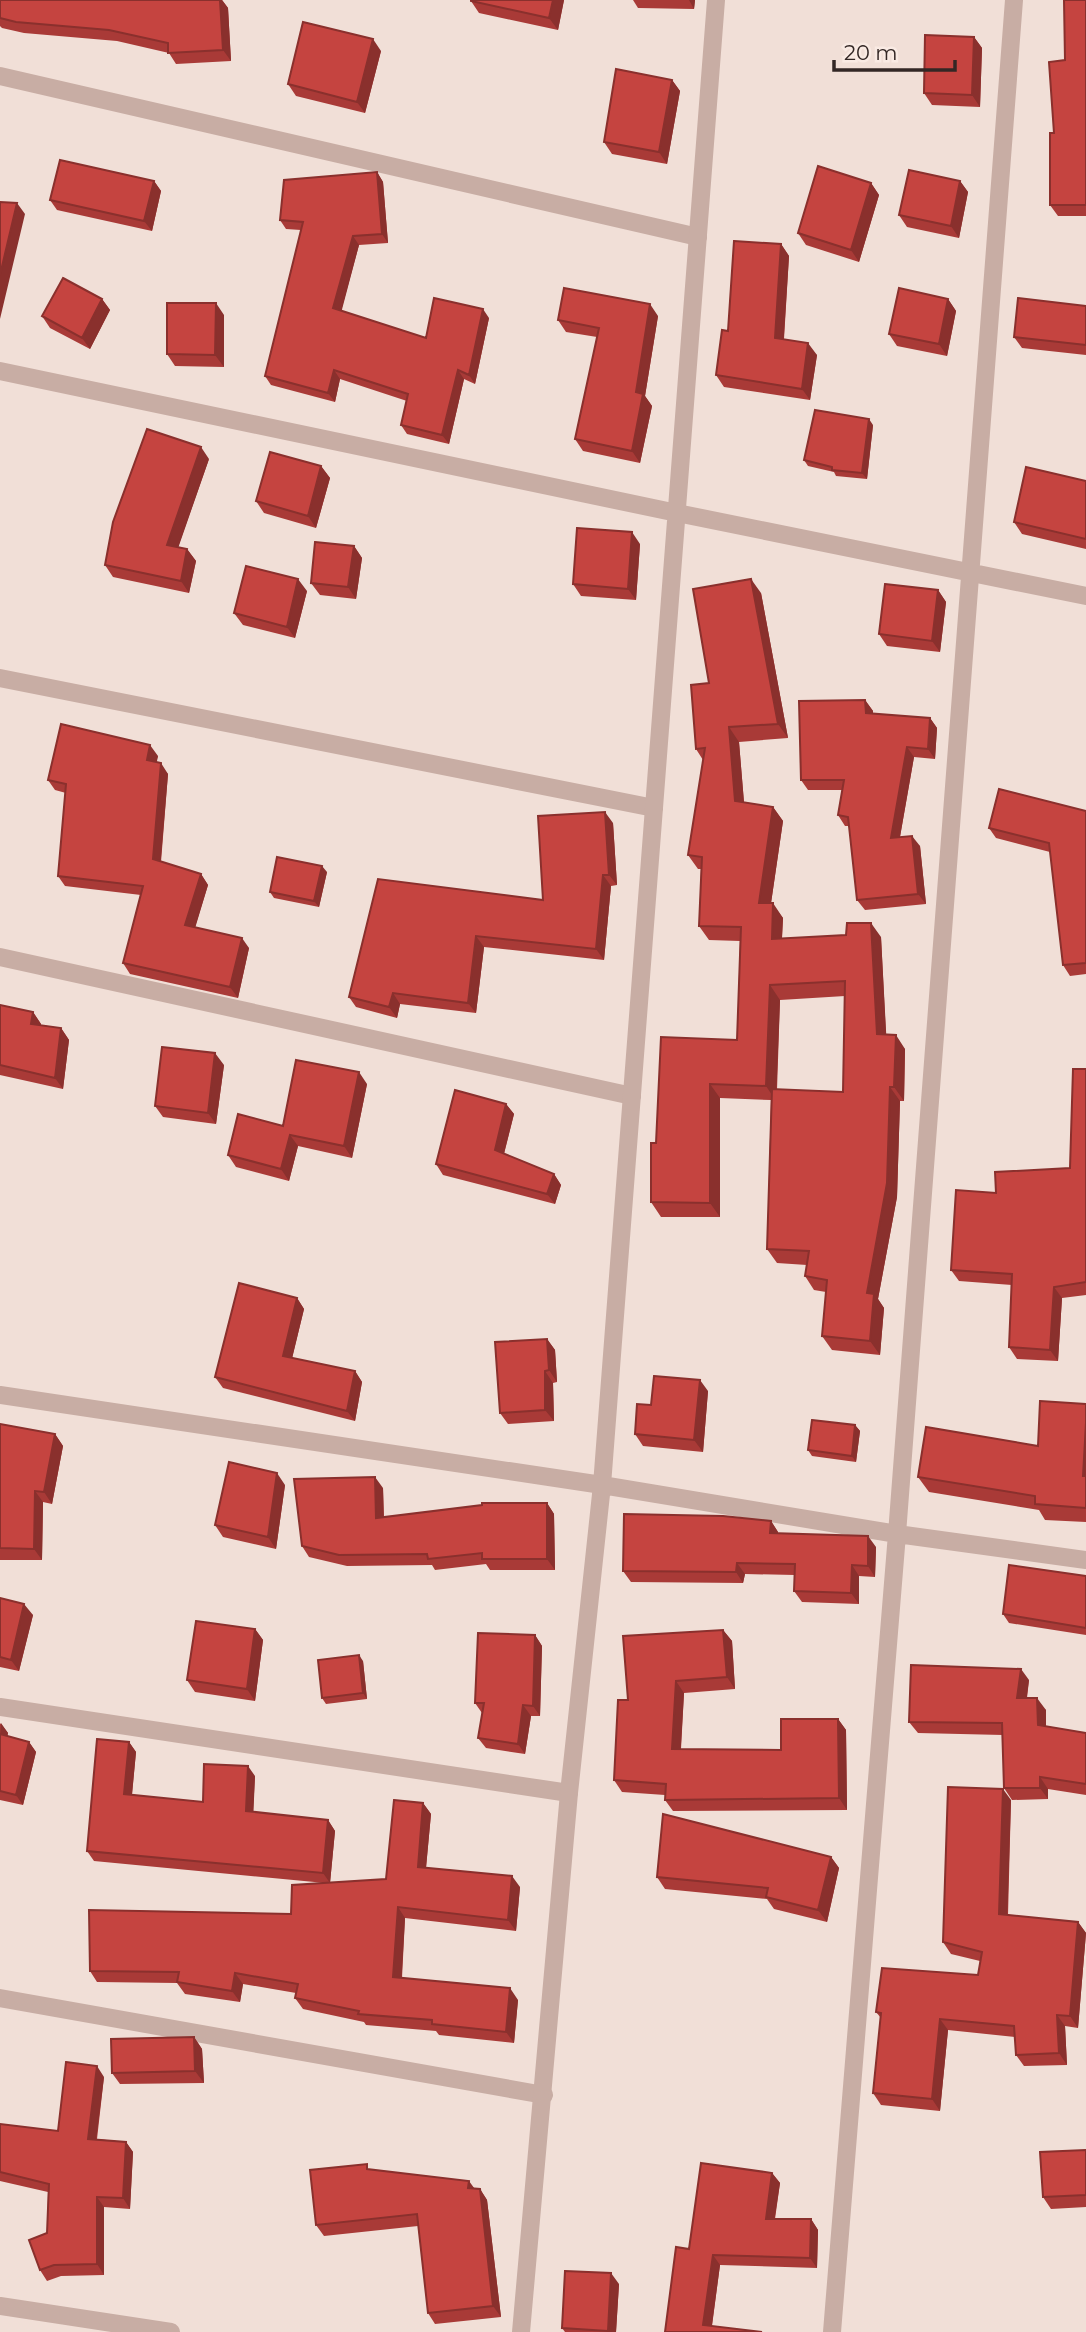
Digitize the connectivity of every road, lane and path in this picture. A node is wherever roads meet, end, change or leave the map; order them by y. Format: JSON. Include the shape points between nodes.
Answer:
{"nodes":[{"id":1,"x":716,"y":0,"type":"edge"},
{"id":2,"x":1014,"y":0,"type":"edge"},
{"id":3,"x":0,"y":76,"type":"edge"},
{"id":4,"x":698,"y":237,"type":"junction"},
{"id":5,"x":0,"y":371,"type":"edge"},
{"id":6,"x":677,"y":513,"type":"junction"},
{"id":7,"x":970,"y":572,"type":"junction"},
{"id":8,"x":1086,"y":596,"type":"edge"},
{"id":9,"x":0,"y":678,"type":"edge"},
{"id":10,"x":654,"y":808,"type":"junction"},
{"id":11,"x":0,"y":957,"type":"edge"},
{"id":12,"x":632,"y":1096,"type":"junction"},
{"id":13,"x":0,"y":1395,"type":"edge"},
{"id":14,"x":602,"y":1485,"type":"junction"},
{"id":15,"x":897,"y":1534,"type":"junction"},
{"id":16,"x":1086,"y":1560,"type":"edge"},
{"id":17,"x":0,"y":1707,"type":"edge"},
{"id":18,"x":569,"y":1793,"type":"junction"},
{"id":19,"x":0,"y":1998,"type":"edge"},
{"id":20,"x":544,"y":2095,"type":"junction"},
{"id":21,"x":0,"y":2306,"type":"edge"},
{"id":22,"x":171,"y":2332,"type":"edge"},
{"id":23,"x":521,"y":2332,"type":"edge"},
{"id":24,"x":832,"y":2332,"type":"edge"}],
"edges":[{"from":1,"to":4,"type":"street"},
{"from":2,"to":7,"type":"street"},
{"from":3,"to":4,"type":"street"},
{"from":4,"to":6,"type":"street"},
{"from":5,"to":6,"type":"street"},
{"from":6,"to":7,"type":"street"},
{"from":6,"to":10,"type":"street"},
{"from":7,"to":8,"type":"street"},
{"from":7,"to":15,"type":"street"},
{"from":9,"to":10,"type":"street"},
{"from":10,"to":12,"type":"street"},
{"from":11,"to":12,"type":"street"},
{"from":12,"to":14,"type":"street"},
{"from":13,"to":14,"type":"street"},
{"from":14,"to":15,"type":"street"},
{"from":14,"to":18,"type":"street"},
{"from":15,"to":16,"type":"street"},
{"from":15,"to":24,"type":"street"},
{"from":17,"to":18,"type":"street"},
{"from":18,"to":20,"type":"street"},
{"from":19,"to":20,"type":"street"},
{"from":20,"to":23,"type":"street"},
{"from":21,"to":22,"type":"street"}]}
